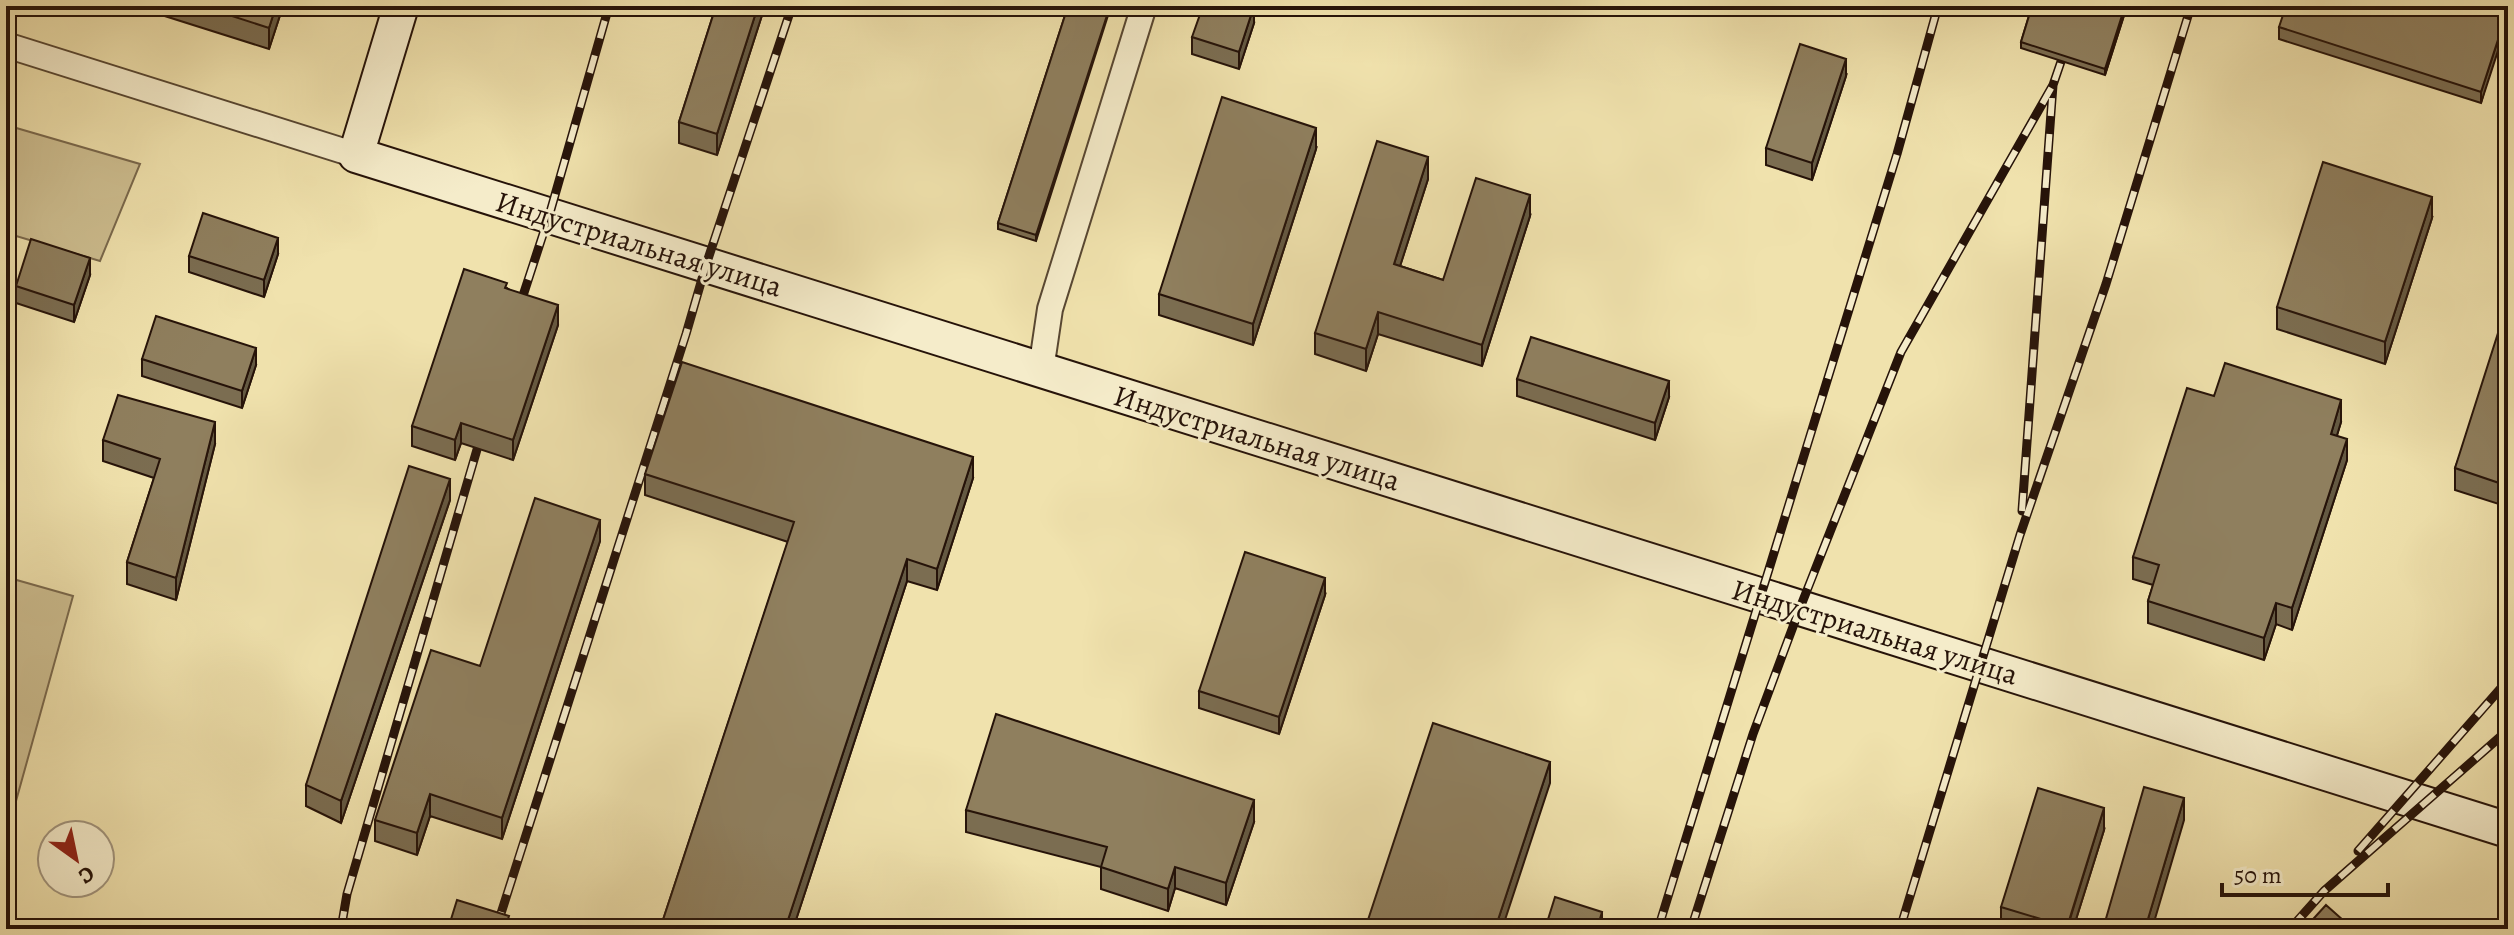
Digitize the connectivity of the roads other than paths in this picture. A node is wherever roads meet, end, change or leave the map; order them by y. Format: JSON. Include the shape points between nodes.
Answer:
{"nodes":[{"id":1,"x":401,"y":6,"type":"edge"},
{"id":2,"x":1144,"y":6,"type":"edge"},
{"id":3,"x":6,"y":45,"type":"edge"},
{"id":4,"x":356,"y":155,"type":"junction"},
{"id":5,"x":1041,"y":370,"type":"junction"},
{"id":6,"x":2508,"y":830,"type":"edge"}],
"edges":[{"from":1,"to":4,"type":"street"},
{"from":2,"to":5,"type":"street","via":[[1050,309]]},
{"from":3,"to":4,"type":"street","name":"Индустриальная улица"},
{"from":4,"to":5,"type":"street","name":"Индустриальная улица"},
{"from":5,"to":6,"type":"street","name":"Индустриальная улица"}]}
